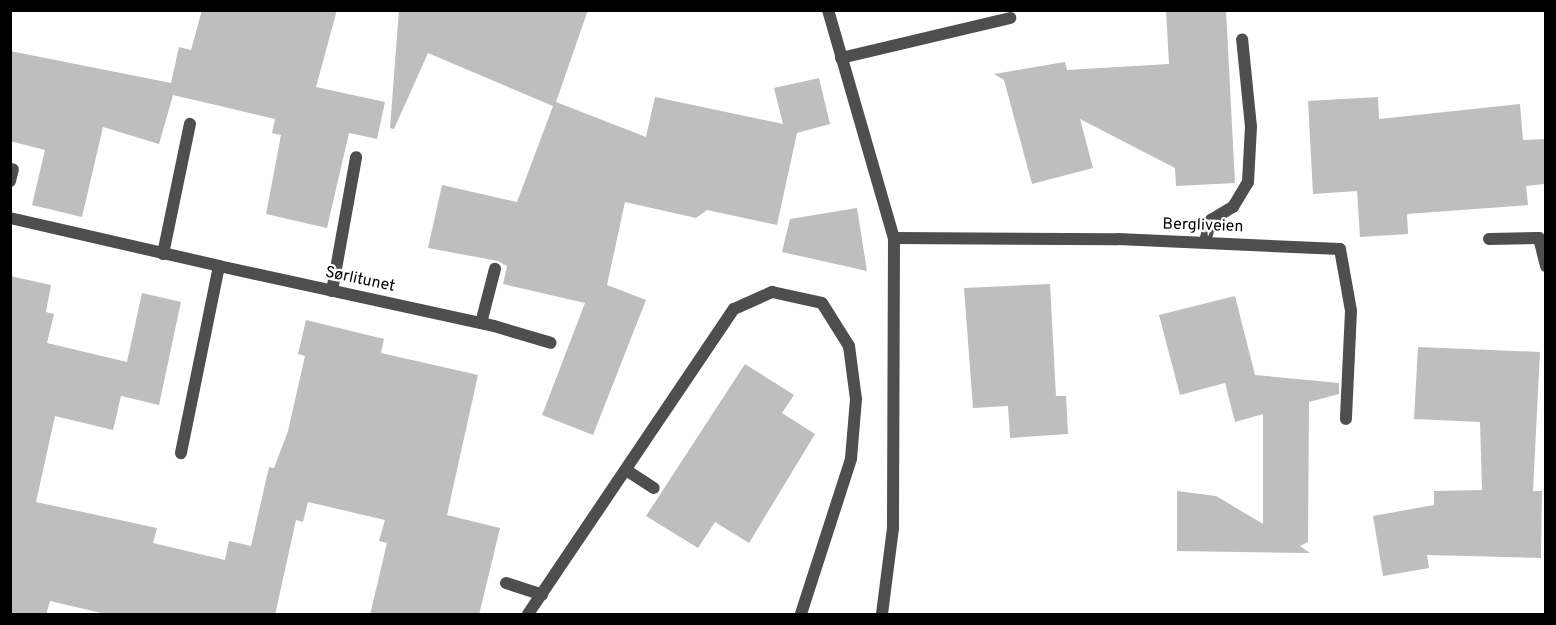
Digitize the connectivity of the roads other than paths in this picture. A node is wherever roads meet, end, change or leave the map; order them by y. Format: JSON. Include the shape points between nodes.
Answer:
{"nodes":[{"id":1,"x":828,"y":10,"type":"edge"},
{"id":2,"x":1010,"y":18,"type":"dead end"},
{"id":3,"x":1242,"y":39,"type":"dead end"},
{"id":4,"x":841,"y":58,"type":"junction"},
{"id":5,"x":190,"y":124,"type":"dead end"},
{"id":6,"x":356,"y":157,"type":"dead end"},
{"id":7,"x":10,"y":218,"type":"edge"},
{"id":8,"x":894,"y":238,"type":"junction"},
{"id":9,"x":1489,"y":239,"type":"dead end"},
{"id":10,"x":1205,"y":242,"type":"junction"},
{"id":11,"x":163,"y":254,"type":"junction"},
{"id":12,"x":219,"y":266,"type":"junction"},
{"id":13,"x":1545,"y":266,"type":"edge"},
{"id":14,"x":495,"y":269,"type":"dead end"},
{"id":15,"x":332,"y":291,"type":"junction"},
{"id":16,"x":481,"y":323,"type":"junction"},
{"id":17,"x":551,"y":343,"type":"dead end"},
{"id":18,"x":1346,"y":419,"type":"dead end"},
{"id":19,"x":181,"y":453,"type":"dead end"},
{"id":20,"x":626,"y":470,"type":"junction"},
{"id":21,"x":654,"y":488,"type":"dead end"},
{"id":22,"x":506,"y":583,"type":"dead end"},
{"id":23,"x":542,"y":595,"type":"junction"},
{"id":24,"x":528,"y":615,"type":"edge"},
{"id":25,"x":801,"y":615,"type":"edge"},
{"id":26,"x":882,"y":615,"type":"edge"}],
"edges":[{"from":1,"to":4,"type":"street"},
{"from":2,"to":4,"type":"street"},
{"from":3,"to":10,"type":"street","via":[[1251,127],[1248,182],[1233,207],[1211,220]]},
{"from":4,"to":8,"type":"street"},
{"from":5,"to":11,"type":"street"},
{"from":6,"to":15,"type":"street"},
{"from":7,"to":11,"type":"street","name":"Sørlitunet"},
{"from":8,"to":10,"type":"street","name":"Bergliveien"},
{"from":8,"to":26,"type":"street","via":[[893,528]]},
{"from":9,"to":13,"type":"street","via":[[1539,238]]},
{"from":10,"to":18,"type":"street","name":"Bergliveien","via":[[1340,249],[1351,311]]},
{"from":11,"to":12,"type":"street","name":"Sørlitunet"},
{"from":12,"to":15,"type":"street","name":"Sørlitunet"},
{"from":12,"to":19,"type":"street"},
{"from":14,"to":16,"type":"street"},
{"from":15,"to":16,"type":"street","name":"Sørlitunet"},
{"from":16,"to":17,"type":"street","name":"Sørlitunet"},
{"from":20,"to":21,"type":"street"},
{"from":20,"to":23,"type":"street"},
{"from":20,"to":25,"type":"street","via":[[734,309],[772,292],[822,303],[849,346],[856,399],[851,459]]},
{"from":22,"to":23,"type":"street"},
{"from":23,"to":24,"type":"street"}]}
